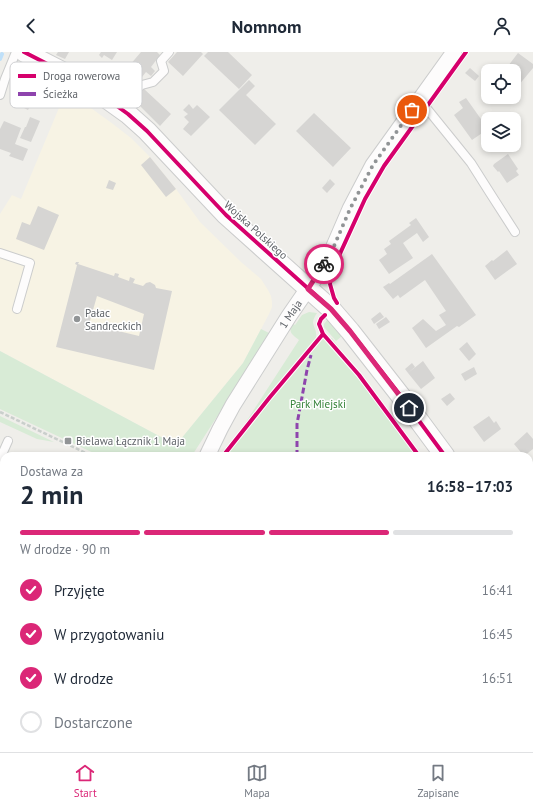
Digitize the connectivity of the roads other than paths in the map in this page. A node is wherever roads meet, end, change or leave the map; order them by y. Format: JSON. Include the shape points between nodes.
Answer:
{"nodes":[{"id":1,"x":16,"y":52,"type":"edge"},
{"id":2,"x":24,"y":52,"type":"edge"},
{"id":3,"x":169,"y":52,"type":"edge"},
{"id":4,"x":454,"y":52,"type":"edge"},
{"id":5,"x":12,"y":62,"type":"edge"},
{"id":6,"x":43,"y":62,"type":"edge"},
{"id":7,"x":10,"y":67,"type":"edge"},
{"id":8,"x":142,"y":85,"type":"edge"},
{"id":9,"x":0,"y":95,"type":"edge"},
{"id":10,"x":420,"y":100,"type":"junction"},
{"id":11,"x":120,"y":108,"type":"edge"},
{"id":12,"x":515,"y":232,"type":"dead end"},
{"id":13,"x":0,"y":253,"type":"edge"},
{"id":14,"x":308,"y":289,"type":"junction"},
{"id":15,"x":17,"y":308,"type":"dead end"},
{"id":16,"x":8,"y":441,"type":"dead end"},
{"id":17,"x":3,"y":452,"type":"edge"},
{"id":18,"x":209,"y":452,"type":"edge"},
{"id":19,"x":442,"y":452,"type":"edge"}],
"edges":[{"from":1,"to":5,"type":"lane"},
{"from":2,"to":6,"type":"street","name":"Wojska Polskiego"},
{"from":3,"to":8,"type":"lane","via":[[161,61],[164,71],[153,82]]},
{"from":4,"to":10,"type":"street","name":"1 Maja"},
{"from":7,"to":9,"type":"lane"},
{"from":10,"to":12,"type":"lane","via":[[471,163]]},
{"from":10,"to":14,"type":"street","name":"1 Maja","via":[[373,165],[331,253]]},
{"from":11,"to":14,"type":"street","name":"Wojska Polskiego","via":[[154,138],[226,216]]},
{"from":13,"to":15,"type":"lane","via":[[30,263]]},
{"from":14,"to":18,"type":"street","name":"1 Maja","via":[[233,405]]},
{"from":14,"to":19,"type":"street","name":"Wojska Polskiego","via":[[331,309],[350,331]]},
{"from":16,"to":17,"type":"lane"}]}
